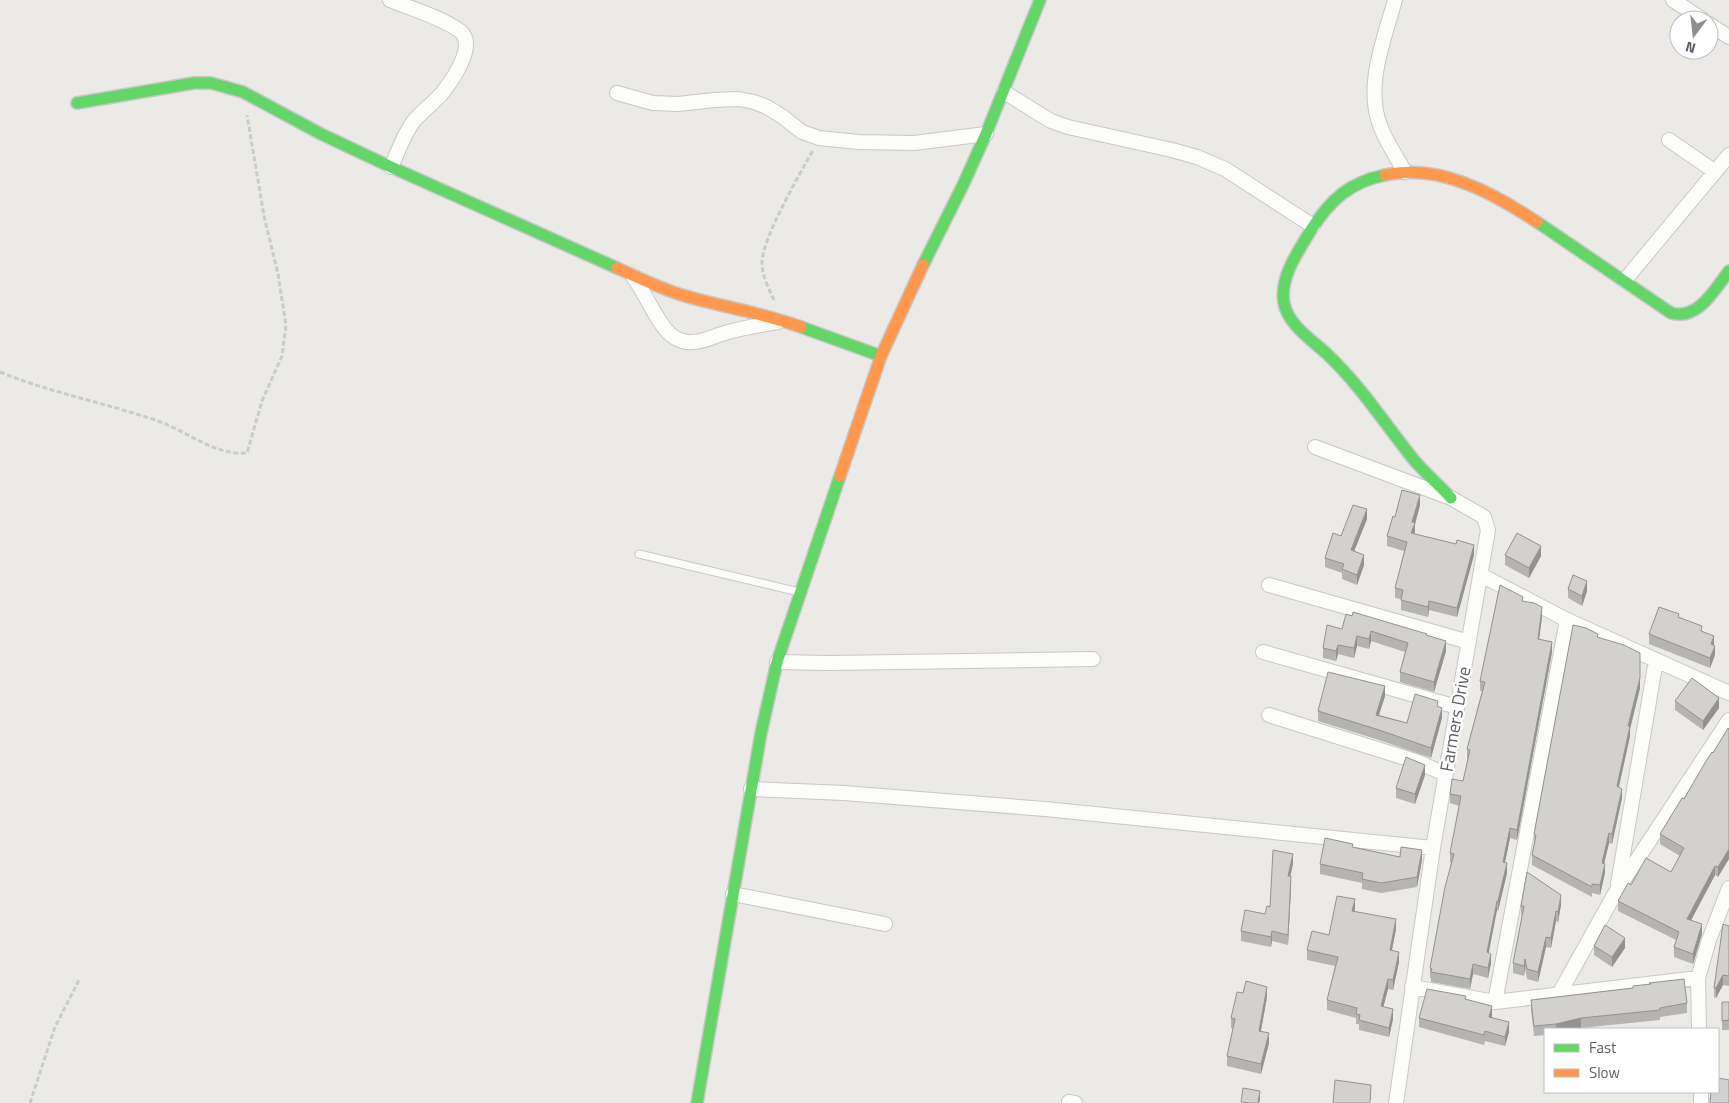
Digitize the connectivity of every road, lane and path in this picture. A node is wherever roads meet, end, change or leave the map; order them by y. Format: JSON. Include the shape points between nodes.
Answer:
{"nodes":[{"id":1,"x":390,"y":0,"type":"edge"},
{"id":2,"x":1040,"y":0,"type":"edge"},
{"id":3,"x":1395,"y":0,"type":"edge"},
{"id":4,"x":1673,"y":0,"type":"edge"},
{"id":5,"x":1688,"y":10,"type":"edge"},
{"id":6,"x":243,"y":92,"type":"junction"},
{"id":7,"x":1004,"y":92,"type":"junction"},
{"id":8,"x":617,"y":93,"type":"dead end"},
{"id":9,"x":77,"y":103,"type":"dead end"},
{"id":10,"x":986,"y":134,"type":"junction"},
{"id":11,"x":818,"y":138,"type":"junction"},
{"id":12,"x":1669,"y":140,"type":"dead end"},
{"id":13,"x":1729,"y":155,"type":"edge"},
{"id":14,"x":391,"y":167,"type":"junction"},
{"id":15,"x":1714,"y":171,"type":"junction"},
{"id":16,"x":1405,"y":172,"type":"junction"},
{"id":17,"x":1313,"y":226,"type":"junction"},
{"id":18,"x":1729,"y":271,"type":"edge"},
{"id":19,"x":632,"y":276,"type":"junction"},
{"id":20,"x":1626,"y":280,"type":"junction"},
{"id":21,"x":784,"y":320,"type":"junction"},
{"id":22,"x":881,"y":356,"type":"junction"},
{"id":23,"x":0,"y":372,"type":"edge"},
{"id":24,"x":1316,"y":447,"type":"dead end"},
{"id":25,"x":1451,"y":498,"type":"junction"},
{"id":26,"x":639,"y":554,"type":"dead end"},
{"id":27,"x":1481,"y":574,"type":"junction"},
{"id":28,"x":1269,"y":585,"type":"dead end"},
{"id":29,"x":800,"y":592,"type":"junction"},
{"id":30,"x":1567,"y":620,"type":"junction"},
{"id":31,"x":1469,"y":642,"type":"junction"},
{"id":32,"x":1263,"y":652,"type":"dead end"},
{"id":33,"x":1093,"y":659,"type":"dead end"},
{"id":34,"x":1656,"y":660,"type":"junction"},
{"id":35,"x":777,"y":662,"type":"junction"},
{"id":36,"x":1729,"y":694,"type":"edge"},
{"id":37,"x":1457,"y":707,"type":"junction"},
{"id":38,"x":1269,"y":715,"type":"dead end"},
{"id":39,"x":1729,"y":720,"type":"edge"},
{"id":40,"x":1445,"y":774,"type":"junction"},
{"id":41,"x":751,"y":789,"type":"junction"},
{"id":42,"x":1433,"y":848,"type":"junction"},
{"id":43,"x":1729,"y":888,"type":"edge"},
{"id":44,"x":1617,"y":890,"type":"junction"},
{"id":45,"x":733,"y":894,"type":"junction"},
{"id":46,"x":885,"y":924,"type":"dead end"},
{"id":47,"x":1698,"y":978,"type":"junction"},
{"id":48,"x":80,"y":980,"type":"dead end"},
{"id":49,"x":1412,"y":987,"type":"junction"},
{"id":50,"x":1559,"y":994,"type":"junction"},
{"id":51,"x":1495,"y":1002,"type":"junction"},
{"id":52,"x":1699,"y":1028,"type":"edge"},
{"id":53,"x":30,"y":1103,"type":"edge"},
{"id":54,"x":697,"y":1103,"type":"edge"},
{"id":55,"x":1396,"y":1103,"type":"edge"}],
"edges":[{"from":1,"to":14,"type":"street","via":[[445,23],[461,32],[466,40],[466,49],[454,77],[414,122]]},
{"from":2,"to":7,"type":"street"},
{"from":3,"to":16,"type":"street","via":[[1375,74],[1375,104],[1381,128]]},
{"from":4,"to":5,"type":"street"},
{"from":6,"to":9,"type":"street","via":[[211,83],[194,83]]},
{"from":6,"to":14,"type":"street"},
{"from":6,"to":23,"type":"path","via":[[286,325],[282,356],[262,401],[247,453],[237,454],[217,448],[159,421]]},
{"from":7,"to":10,"type":"street"},
{"from":7,"to":17,"type":"street","via":[[1051,122],[1068,128],[1172,150],[1224,168]]},
{"from":8,"to":11,"type":"street","via":[[652,103],[739,99],[754,102],[767,107],[802,132]]},
{"from":10,"to":11,"type":"street","via":[[914,142]]},
{"from":10,"to":22,"type":"street"},
{"from":11,"to":21,"type":"path","via":[[783,207],[763,256],[762,265],[768,284]]},
{"from":12,"to":15,"type":"street"},
{"from":13,"to":15,"type":"street"},
{"from":14,"to":19,"type":"street"},
{"from":15,"to":20,"type":"street"},
{"from":16,"to":17,"type":"street","via":[[1351,186]]},
{"from":16,"to":20,"type":"street","via":[[1437,176],[1510,204]]},
{"from":17,"to":25,"type":"street","via":[[1286,276],[1282,296],[1289,318],[1347,373],[1415,461]]},
{"from":18,"to":20,"type":"street","via":[[1697,309],[1680,316]]},
{"from":19,"to":21,"type":"street","via":[[686,296]]},
{"from":19,"to":21,"type":"street","via":[[661,323],[671,335],[682,341],[700,342],[725,332]]},
{"from":21,"to":22,"type":"street"},
{"from":22,"to":29,"type":"street"},
{"from":24,"to":25,"type":"street","name":"Farmers Drive"},
{"from":25,"to":27,"type":"street","name":"Farmers Drive","via":[[1484,517],[1487,523]]},
{"from":26,"to":29,"type":"lane"},
{"from":27,"to":30,"type":"street"},
{"from":27,"to":31,"type":"street","name":"Farmers Drive"},
{"from":28,"to":31,"type":"street"},
{"from":29,"to":35,"type":"street"},
{"from":30,"to":34,"type":"street"},
{"from":30,"to":51,"type":"street"},
{"from":31,"to":37,"type":"street","name":"Farmers Drive"},
{"from":32,"to":37,"type":"street"},
{"from":33,"to":35,"type":"street"},
{"from":34,"to":36,"type":"street"},
{"from":34,"to":44,"type":"street"},
{"from":35,"to":41,"type":"street"},
{"from":37,"to":40,"type":"street","name":"Farmers Drive"},
{"from":38,"to":40,"type":"street","via":[[1418,762]]},
{"from":39,"to":44,"type":"street"},
{"from":40,"to":42,"type":"street","name":"Farmers Drive"},
{"from":41,"to":42,"type":"street","via":[[1044,809]]},
{"from":41,"to":45,"type":"street"},
{"from":42,"to":49,"type":"street","name":"Farmers Drive"},
{"from":43,"to":47,"type":"street"},
{"from":44,"to":50,"type":"street"},
{"from":45,"to":46,"type":"street"},
{"from":45,"to":54,"type":"street"},
{"from":47,"to":50,"type":"street"},
{"from":47,"to":52,"type":"street"},
{"from":48,"to":53,"type":"path","via":[[55,1027]]},
{"from":49,"to":51,"type":"street"},
{"from":49,"to":55,"type":"street","name":"Farmers Drive"},
{"from":50,"to":51,"type":"street"}]}
